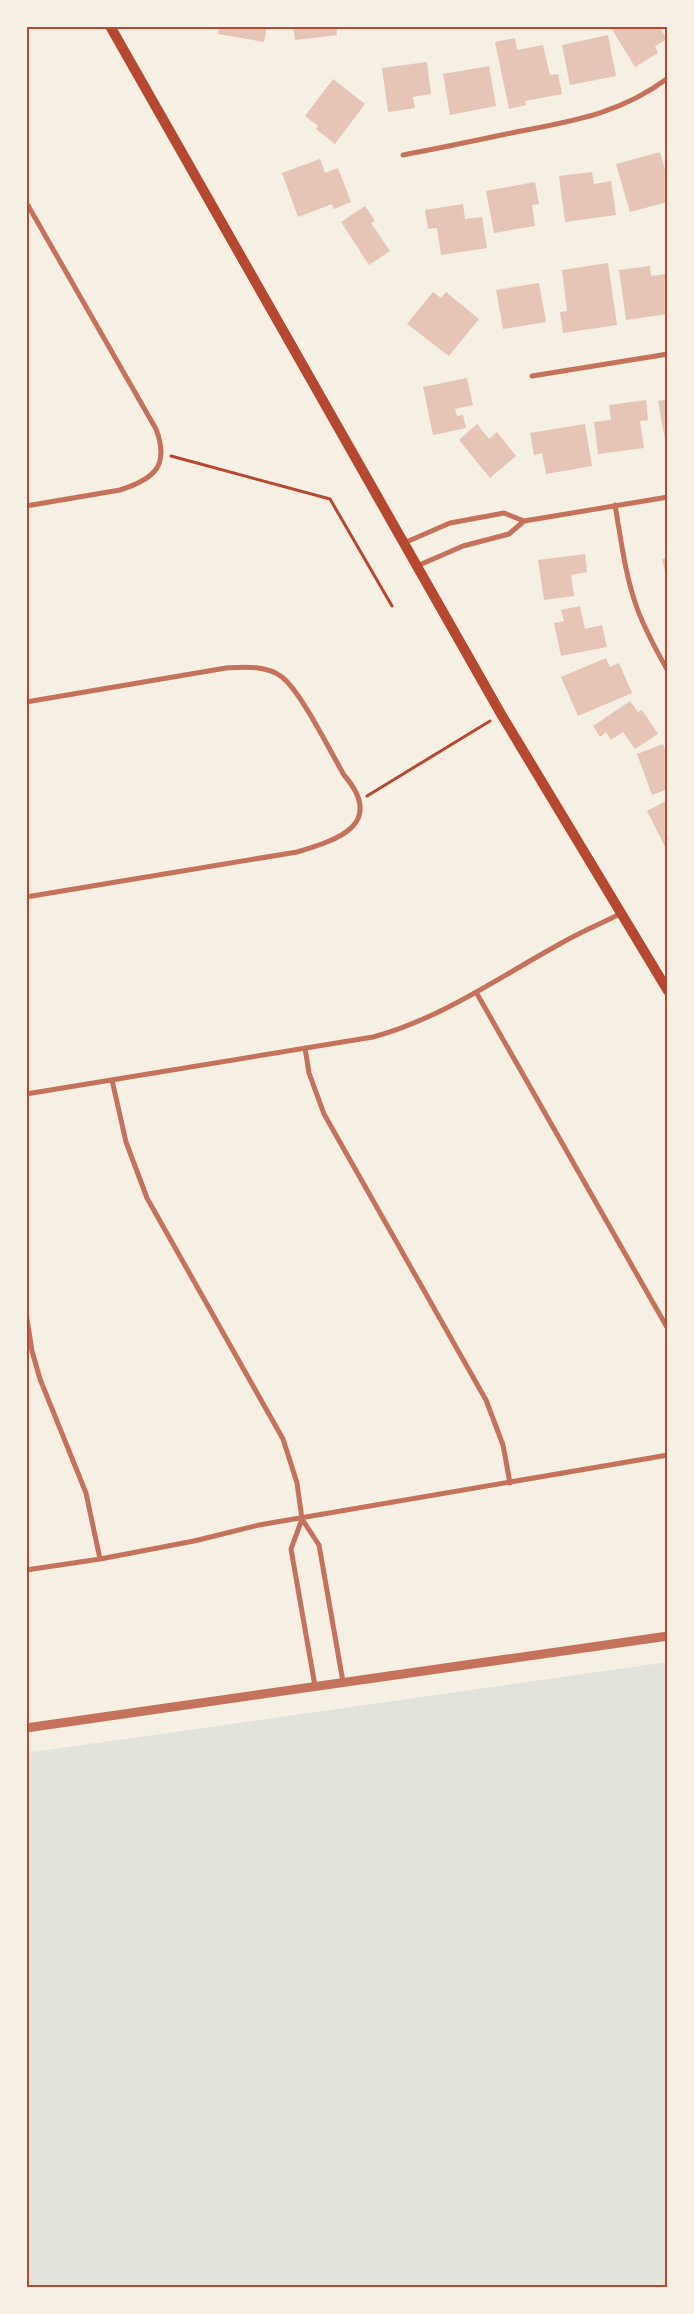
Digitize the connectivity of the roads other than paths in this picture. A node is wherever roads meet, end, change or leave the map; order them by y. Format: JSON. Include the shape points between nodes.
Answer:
{"nodes":[{"id":1,"x":110,"y":26,"type":"edge"},
{"id":2,"x":668,"y":78,"type":"edge"},
{"id":3,"x":404,"y":155,"type":"dead end"},
{"id":4,"x":26,"y":202,"type":"edge"},
{"id":5,"x":668,"y":354,"type":"edge"},
{"id":6,"x":532,"y":376,"type":"dead end"},
{"id":7,"x":668,"y":497,"type":"edge"},
{"id":8,"x":616,"y":505,"type":"junction"},
{"id":9,"x":26,"y":506,"type":"edge"},
{"id":10,"x":524,"y":521,"type":"junction"},
{"id":11,"x":403,"y":543,"type":"junction"},
{"id":12,"x":416,"y":566,"type":"junction"},
{"id":13,"x":668,"y":671,"type":"edge"},
{"id":14,"x":26,"y":702,"type":"edge"},
{"id":15,"x":26,"y":896,"type":"edge"},
{"id":16,"x":620,"y":914,"type":"junction"},
{"id":17,"x":668,"y":991,"type":"edge"},
{"id":18,"x":476,"y":992,"type":"junction"},
{"id":19,"x":305,"y":1048,"type":"junction"},
{"id":20,"x":112,"y":1080,"type":"junction"},
{"id":21,"x":26,"y":1094,"type":"edge"},
{"id":22,"x":26,"y":1314,"type":"edge"},
{"id":23,"x":668,"y":1329,"type":"edge"},
{"id":24,"x":668,"y":1455,"type":"edge"},
{"id":25,"x":510,"y":1483,"type":"junction"},
{"id":26,"x":302,"y":1519,"type":"junction"},
{"id":27,"x":100,"y":1559,"type":"junction"},
{"id":28,"x":26,"y":1570,"type":"edge"},
{"id":29,"x":668,"y":1636,"type":"edge"},
{"id":30,"x":343,"y":1682,"type":"junction"},
{"id":31,"x":315,"y":1686,"type":"junction"},
{"id":32,"x":26,"y":1728,"type":"edge"}],
"edges":[{"from":1,"to":11,"type":"main road"},
{"from":2,"to":3,"type":"street","via":[[610,111]]},
{"from":4,"to":9,"type":"street","via":[[156,428],[161,453],[158,467],[152,475],[120,490]]},
{"from":5,"to":6,"type":"street"},
{"from":7,"to":8,"type":"street"},
{"from":8,"to":10,"type":"street"},
{"from":8,"to":13,"type":"street","via":[[627,574],[636,606]]},
{"from":10,"to":11,"type":"street","via":[[504,513],[450,524]]},
{"from":10,"to":12,"type":"street","via":[[509,534],[463,546]]},
{"from":11,"to":12,"type":"main road"},
{"from":12,"to":16,"type":"main road"},
{"from":14,"to":15,"type":"street","via":[[226,668],[266,670],[281,676],[300,700],[352,784],[359,801],[360,816],[354,826],[336,840],[297,852]]},
{"from":16,"to":17,"type":"main road"},
{"from":16,"to":18,"type":"street"},
{"from":18,"to":19,"type":"street","via":[[395,1031]]},
{"from":18,"to":23,"type":"street"},
{"from":19,"to":20,"type":"street"},
{"from":19,"to":25,"type":"street","via":[[308,1073],[324,1114],[486,1400],[503,1445]]},
{"from":20,"to":21,"type":"street"},
{"from":20,"to":26,"type":"street","via":[[126,1142],[146,1198],[284,1439],[297,1483]]},
{"from":22,"to":27,"type":"street","via":[[40,1379],[86,1493]]},
{"from":24,"to":25,"type":"street"},
{"from":25,"to":26,"type":"street"},
{"from":26,"to":27,"type":"street","via":[[236,1529],[194,1541]]},
{"from":26,"to":30,"type":"street","via":[[319,1545]]},
{"from":26,"to":31,"type":"street","via":[[291,1549]]},
{"from":27,"to":28,"type":"street"},
{"from":29,"to":30,"type":"street"},
{"from":30,"to":31,"type":"street"},
{"from":31,"to":32,"type":"street"}]}
